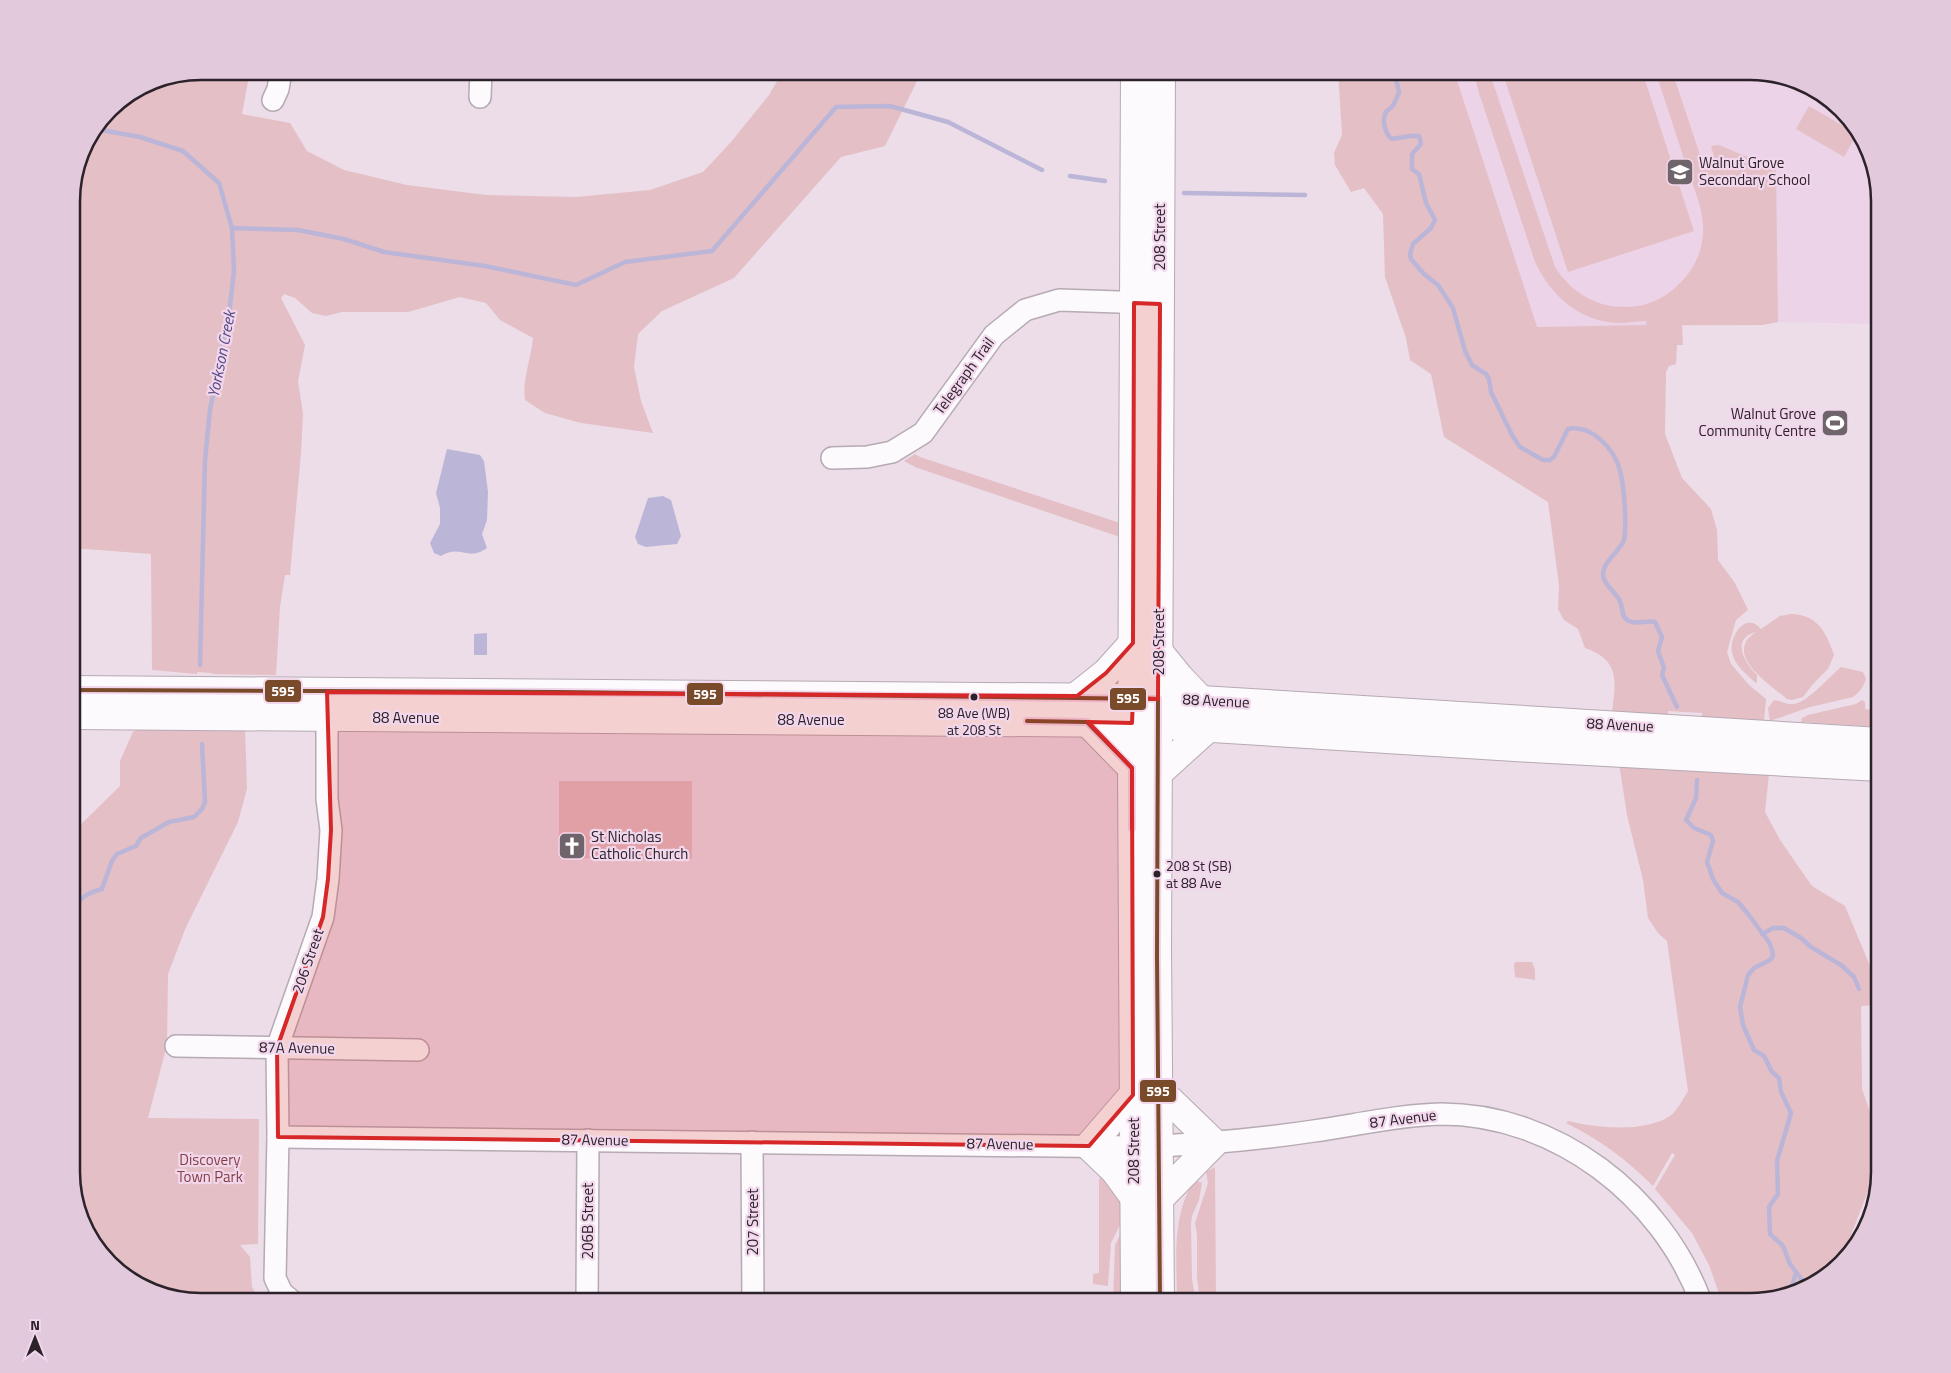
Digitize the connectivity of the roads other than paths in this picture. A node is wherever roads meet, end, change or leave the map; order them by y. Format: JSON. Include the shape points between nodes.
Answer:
{"nodes":[{"id":1,"x":280,"y":80,"type":"edge"},
{"id":2,"x":480,"y":80,"type":"edge"},
{"id":3,"x":1135,"y":80,"type":"edge"},
{"id":4,"x":1160,"y":80,"type":"edge"},
{"id":5,"x":480,"y":97,"type":"dead end"},
{"id":6,"x":273,"y":100,"type":"dead end"},
{"id":7,"x":1147,"y":303,"type":"junction"},
{"id":8,"x":832,"y":458,"type":"dead end"},
{"id":9,"x":1133,"y":642,"type":"junction"},
{"id":10,"x":1158,"y":651,"type":"junction"},
{"id":11,"x":80,"y":690,"type":"edge"},
{"id":12,"x":560,"y":692,"type":"junction"},
{"id":13,"x":1077,"y":696,"type":"junction"},
{"id":14,"x":1202,"y":700,"type":"junction"},
{"id":15,"x":327,"y":705,"type":"junction"},
{"id":16,"x":1145,"y":711,"type":"junction"},
{"id":17,"x":80,"y":715,"type":"edge"},
{"id":18,"x":428,"y":719,"type":"junction"},
{"id":19,"x":1087,"y":722,"type":"junction"},
{"id":20,"x":1209,"y":727,"type":"junction"},
{"id":21,"x":1871,"y":741,"type":"edge"},
{"id":22,"x":1871,"y":767,"type":"edge"},
{"id":23,"x":1145,"y":771,"type":"junction"},
{"id":24,"x":176,"y":1046,"type":"dead end"},
{"id":25,"x":277,"y":1048,"type":"junction"},
{"id":26,"x":418,"y":1050,"type":"dead end"},
{"id":27,"x":1146,"y":1092,"type":"junction"},
{"id":28,"x":278,"y":1137,"type":"junction"},
{"id":29,"x":588,"y":1140,"type":"junction"},
{"id":30,"x":752,"y":1142,"type":"junction"},
{"id":31,"x":1214,"y":1143,"type":"junction"},
{"id":32,"x":1088,"y":1146,"type":"junction"},
{"id":33,"x":1146,"y":1146,"type":"junction"},
{"id":34,"x":1146,"y":1198,"type":"junction"},
{"id":35,"x":282,"y":1293,"type":"edge"},
{"id":36,"x":588,"y":1293,"type":"edge"},
{"id":37,"x":753,"y":1293,"type":"edge"},
{"id":38,"x":1136,"y":1293,"type":"edge"},
{"id":39,"x":1159,"y":1293,"type":"edge"},
{"id":40,"x":1697,"y":1293,"type":"edge"}],
"edges":[{"from":1,"to":6,"type":"street"},
{"from":2,"to":5,"type":"street"},
{"from":3,"to":7,"type":"main road","name":"208 Street"},
{"from":4,"to":7,"type":"main road","name":"208 Street"},
{"from":7,"to":8,"type":"street","name":"Telegraph Trail","via":[[1059,300],[1026,310],[994,336],[923,433],[892,452]]},
{"from":7,"to":9,"type":"main road","name":"208 Street"},
{"from":7,"to":10,"type":"main road","name":"208 Street"},
{"from":9,"to":13,"type":"main road","via":[[1106,673]]},
{"from":9,"to":16,"type":"main road","name":"208 Street"},
{"from":10,"to":14,"type":"main road"},
{"from":10,"to":16,"type":"main road","name":"208 Street"},
{"from":11,"to":15,"type":"main road","name":"88 Avenue"},
{"from":12,"to":13,"type":"main road","name":"88 Avenue"},
{"from":12,"to":15,"type":"main road","name":"88 Avenue"},
{"from":12,"to":18,"type":"main road","via":[[555,702],[548,706],[452,709]]},
{"from":13,"to":16,"type":"main road","name":"88 Avenue"},
{"from":14,"to":16,"type":"main road","name":"88 Avenue"},
{"from":14,"to":21,"type":"main road","name":"88 Avenue"},
{"from":15,"to":17,"type":"main road","name":"88 Avenue"},
{"from":15,"to":18,"type":"main road","name":"88 Avenue"},
{"from":15,"to":25,"type":"street","name":"206 Street","via":[[327,798],[331,830],[323,917]]},
{"from":16,"to":19,"type":"main road","name":"88 Avenue"},
{"from":16,"to":20,"type":"main road","name":"88 Avenue"},
{"from":16,"to":23,"type":"main road","name":"208 Street"},
{"from":18,"to":19,"type":"main road","name":"88 Avenue"},
{"from":19,"to":23,"type":"main road"},
{"from":20,"to":22,"type":"main road","name":"88 Avenue"},
{"from":20,"to":23,"type":"main road"},
{"from":23,"to":27,"type":"main road","name":"208 Street"},
{"from":24,"to":25,"type":"street","name":"87A Avenue"},
{"from":25,"to":26,"type":"street","name":"87A Avenue"},
{"from":25,"to":28,"type":"street","name":"206 Street"},
{"from":27,"to":31,"type":"main road"},
{"from":27,"to":32,"type":"main road"},
{"from":27,"to":33,"type":"main road","name":"208 Street"},
{"from":28,"to":29,"type":"street","name":"87 Avenue"},
{"from":28,"to":35,"type":"street","name":"206 Street","via":[[275,1278]]},
{"from":29,"to":30,"type":"street","name":"87 Avenue"},
{"from":29,"to":36,"type":"street","name":"206B Street"},
{"from":30,"to":32,"type":"street","name":"87 Avenue"},
{"from":30,"to":37,"type":"street","name":"207 Street"},
{"from":31,"to":33,"type":"street","name":"87 Avenue"},
{"from":31,"to":34,"type":"main road"},
{"from":31,"to":40,"type":"street","name":"87 Avenue","via":[[1442,1114],[1500,1122],[1542,1136],[1582,1156],[1618,1181],[1673,1247]]},
{"from":32,"to":33,"type":"street","name":"87 Avenue"},
{"from":32,"to":34,"type":"main road"},
{"from":33,"to":34,"type":"main road","name":"208 Street"},
{"from":34,"to":38,"type":"main road","name":"208 Street"},
{"from":34,"to":39,"type":"main road","name":"208 Street"}]}
